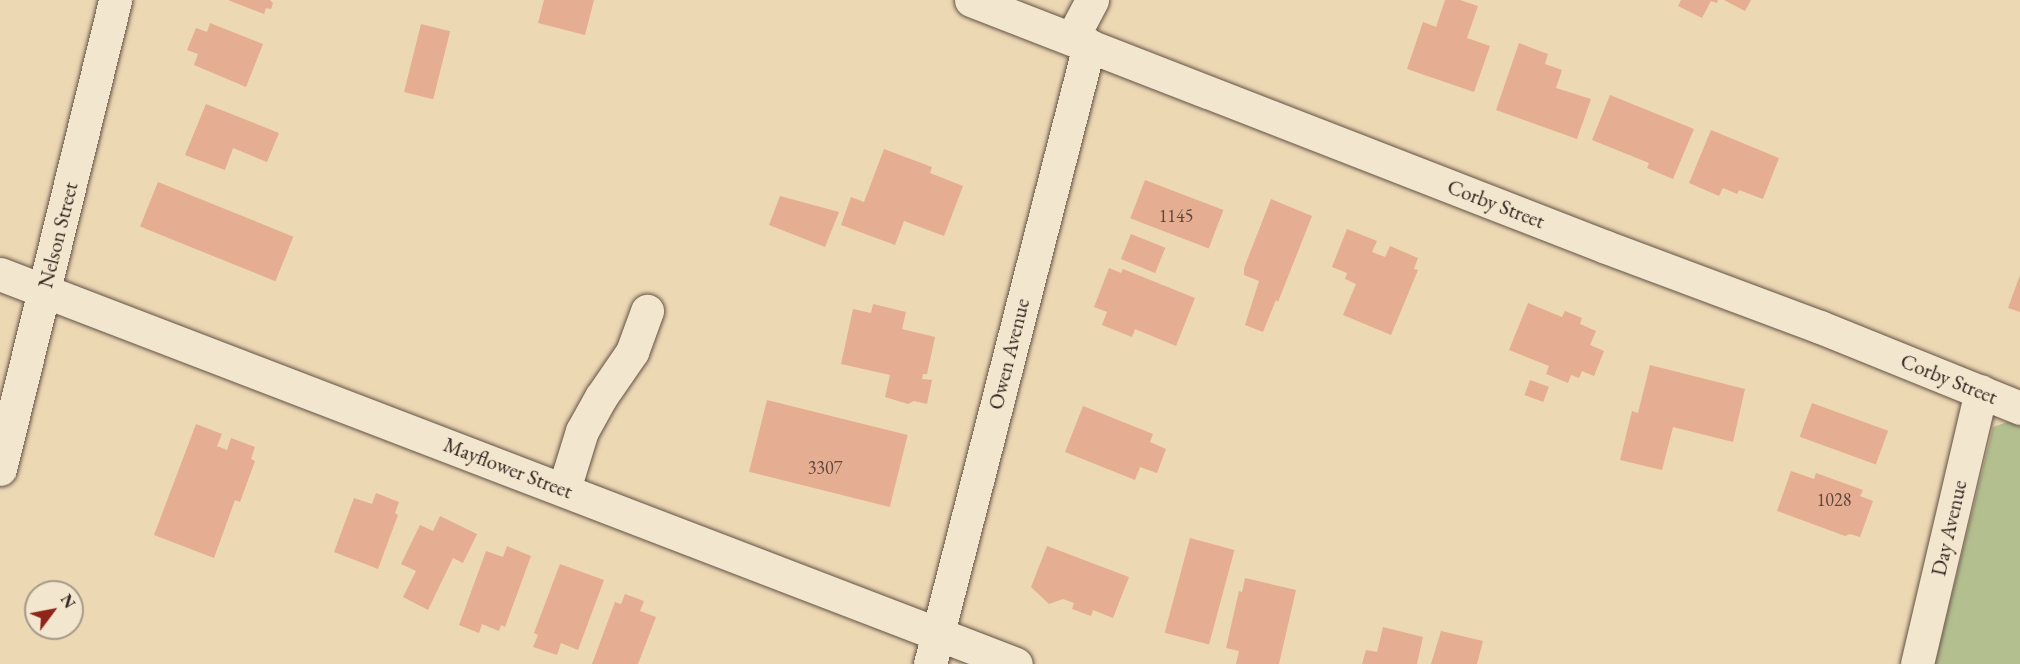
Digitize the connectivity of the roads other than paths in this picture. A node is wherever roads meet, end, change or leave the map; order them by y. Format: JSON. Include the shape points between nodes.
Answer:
{"nodes":[{"id":1,"x":115,"y":0,"type":"edge"},
{"id":2,"x":971,"y":0,"type":"edge"},
{"id":3,"x":1092,"y":0,"type":"edge"},
{"id":4,"x":1081,"y":41,"type":"junction"},
{"id":5,"x":0,"y":274,"type":"edge"},
{"id":6,"x":44,"y":291,"type":"junction"},
{"id":7,"x":647,"y":311,"type":"dead end"},
{"id":8,"x":1981,"y":391,"type":"junction"},
{"id":9,"x":2020,"y":408,"type":"edge"},
{"id":10,"x":0,"y":470,"type":"edge"},
{"id":11,"x":564,"y":489,"type":"junction"},
{"id":12,"x":933,"y":649,"type":"edge"},
{"id":13,"x":1016,"y":664,"type":"edge"},
{"id":14,"x":1917,"y":664,"type":"edge"}],
"edges":[{"from":1,"to":6,"type":"street","name":"Nelson Street"},
{"from":2,"to":4,"type":"street","name":"Corby Street"},
{"from":3,"to":4,"type":"street","name":"Owen Avenue"},
{"from":4,"to":8,"type":"street","name":"Corby Street"},
{"from":4,"to":12,"type":"street","name":"Owen Avenue"},
{"from":5,"to":6,"type":"street","name":"Mayflower Street"},
{"from":6,"to":10,"type":"street","name":"Nelson Street"},
{"from":6,"to":11,"type":"street","name":"Mayflower Street"},
{"from":7,"to":11,"type":"street","via":[[632,352],[582,431]]},
{"from":8,"to":9,"type":"street","name":"Corby Street"},
{"from":8,"to":14,"type":"street","name":"Day Avenue"},
{"from":11,"to":12,"type":"street","name":"Mayflower Street"},
{"from":12,"to":13,"type":"street","name":"Mayflower Street"}]}
